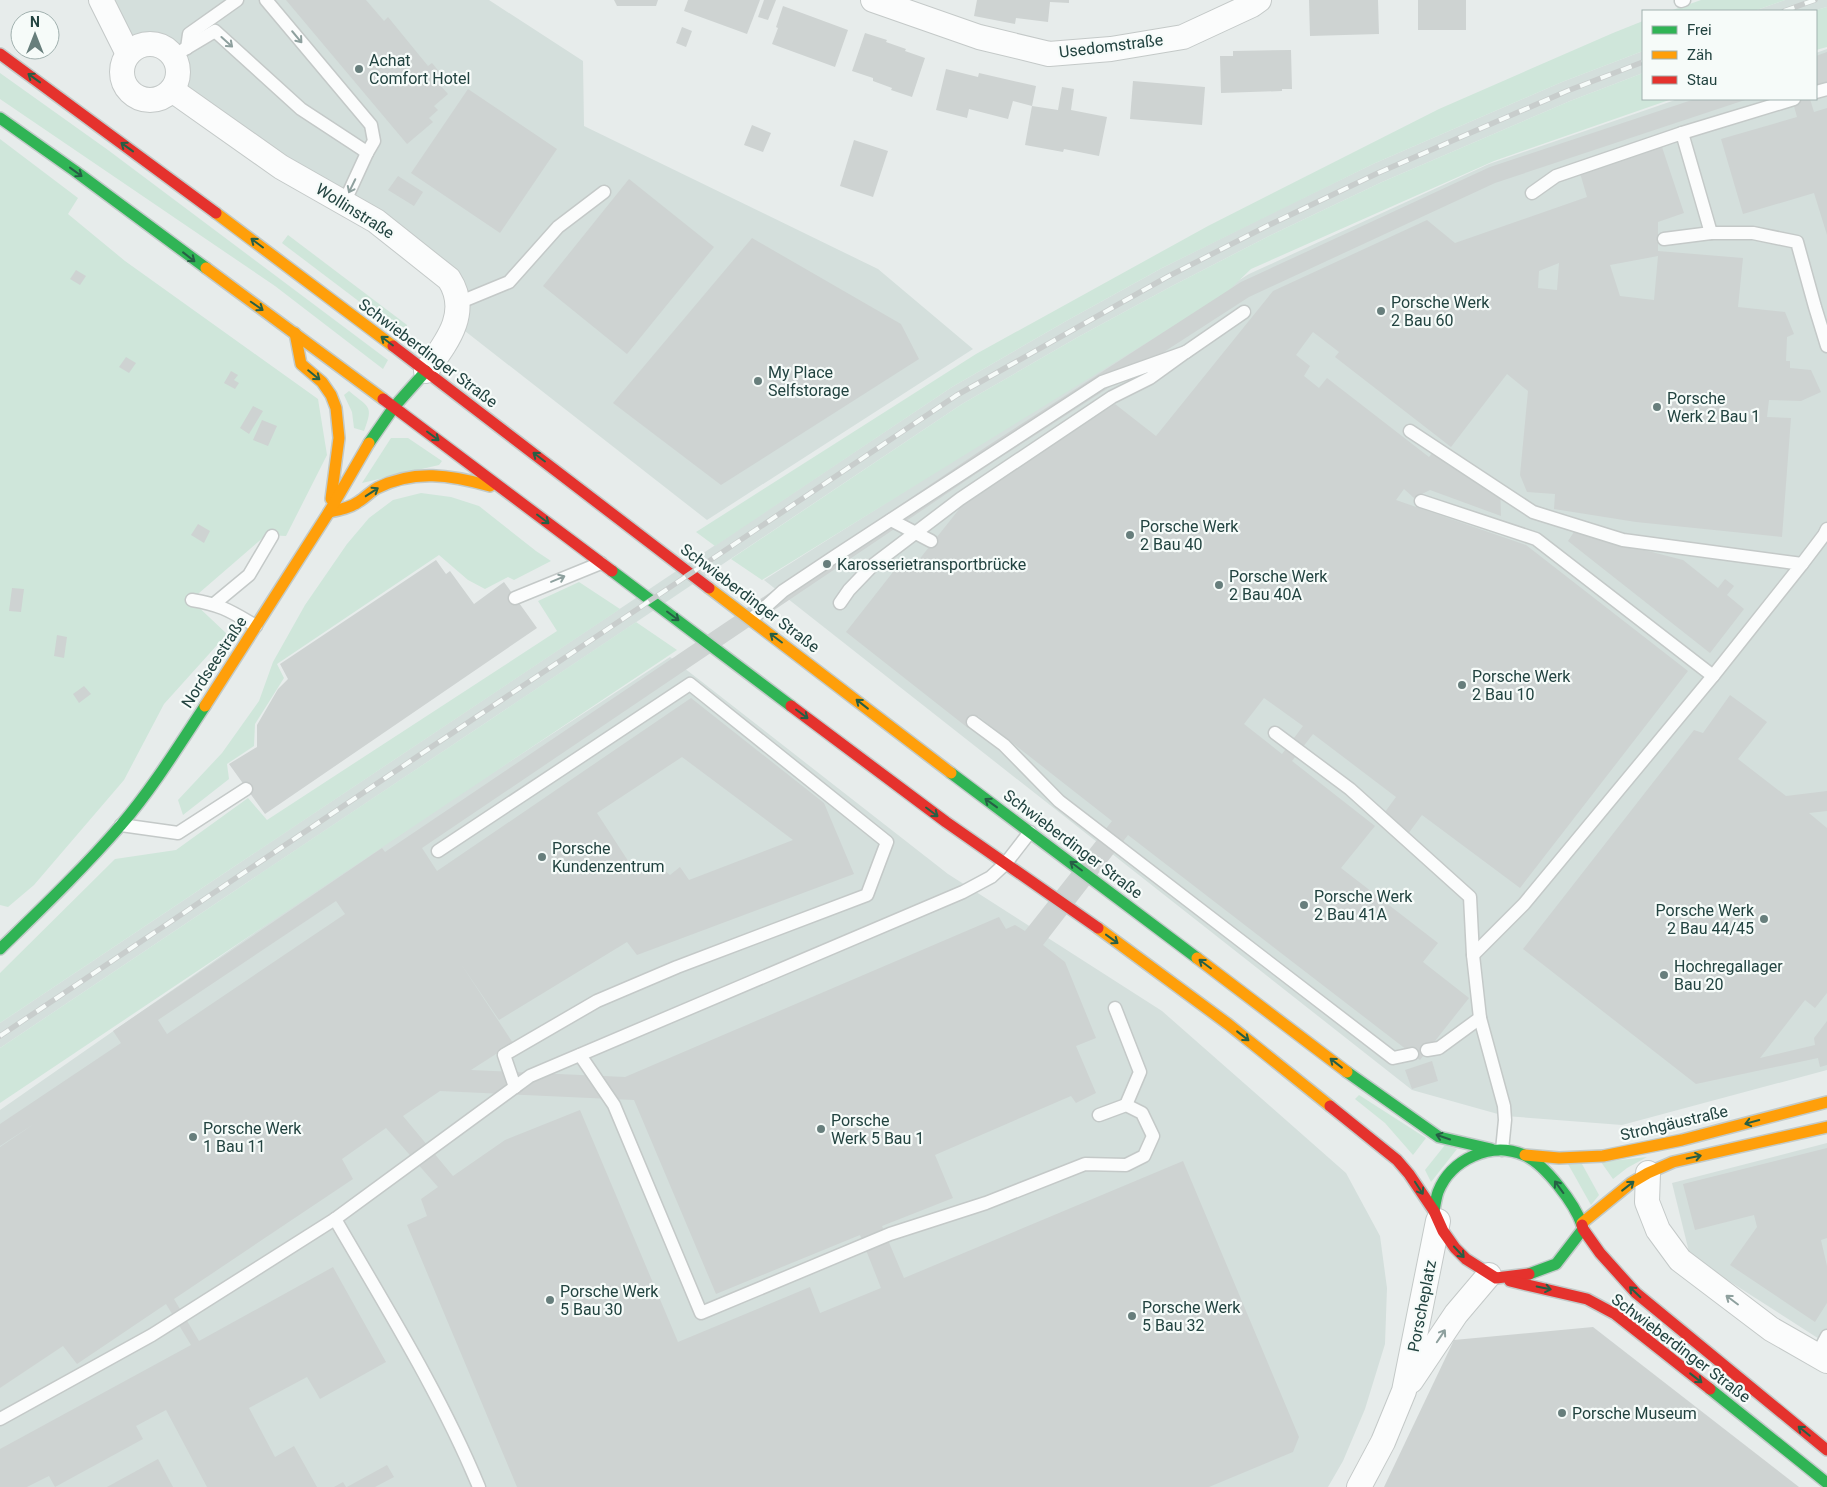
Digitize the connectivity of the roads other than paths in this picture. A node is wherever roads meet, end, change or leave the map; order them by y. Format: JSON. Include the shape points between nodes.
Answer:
{"nodes":[{"id":1,"x":101,"y":0,"type":"edge"},
{"id":2,"x":237,"y":0,"type":"edge"},
{"id":3,"x":266,"y":0,"type":"edge"},
{"id":4,"x":873,"y":0,"type":"edge"},
{"id":5,"x":1259,"y":0,"type":"edge"},
{"id":6,"x":180,"y":52,"type":"junction"},
{"id":7,"x":0,"y":54,"type":"edge"},
{"id":8,"x":128,"y":54,"type":"junction"},
{"id":9,"x":172,"y":90,"type":"junction"},
{"id":10,"x":1791,"y":100,"type":"edge"},
{"id":11,"x":0,"y":118,"type":"edge"},
{"id":12,"x":1682,"y":133,"type":"junction"},
{"id":13,"x":367,"y":154,"type":"junction"},
{"id":14,"x":604,"y":192,"type":"dead end"},
{"id":15,"x":1532,"y":193,"type":"dead end"},
{"id":16,"x":344,"y":202,"type":"junction"},
{"id":17,"x":1711,"y":232,"type":"junction"},
{"id":18,"x":1664,"y":239,"type":"dead end"},
{"id":19,"x":458,"y":303,"type":"junction"},
{"id":20,"x":1244,"y":312,"type":"dead end"},
{"id":21,"x":295,"y":333,"type":"junction"},
{"id":22,"x":1827,"y":346,"type":"edge"},
{"id":23,"x":1186,"y":352,"type":"junction"},
{"id":24,"x":426,"y":371,"type":"junction"},
{"id":25,"x":394,"y":407,"type":"junction"},
{"id":26,"x":1410,"y":431,"type":"dead end"},
{"id":27,"x":504,"y":489,"type":"junction"},
{"id":28,"x":1421,"y":501,"type":"dead end"},
{"id":29,"x":329,"y":512,"type":"junction"},
{"id":30,"x":891,"y":520,"type":"junction"},
{"id":31,"x":1826,"y":535,"type":"edge"},
{"id":32,"x":272,"y":536,"type":"dead end"},
{"id":33,"x":931,"y":541,"type":"dead end"},
{"id":34,"x":601,"y":563,"type":"junction"},
{"id":35,"x":1802,"y":564,"type":"junction"},
{"id":36,"x":515,"y":598,"type":"dead end"},
{"id":37,"x":192,"y":600,"type":"dead end"},
{"id":38,"x":840,"y":603,"type":"dead end"},
{"id":39,"x":214,"y":604,"type":"junction"},
{"id":40,"x":752,"y":619,"type":"junction"},
{"id":41,"x":256,"y":626,"type":"junction"},
{"id":42,"x":1713,"y":676,"type":"junction"},
{"id":43,"x":973,"y":722,"type":"dead end"},
{"id":44,"x":1275,"y":733,"type":"dead end"},
{"id":45,"x":246,"y":789,"type":"dead end"},
{"id":46,"x":121,"y":825,"type":"junction"},
{"id":47,"x":1030,"y":832,"type":"junction"},
{"id":48,"x":438,"y":851,"type":"dead end"},
{"id":49,"x":1006,"y":863,"type":"junction"},
{"id":50,"x":0,"y":949,"type":"edge"},
{"id":51,"x":1473,"y":955,"type":"junction"},
{"id":52,"x":1115,"y":1008,"type":"dead end"},
{"id":53,"x":1480,"y":1018,"type":"junction"},
{"id":54,"x":1427,"y":1050,"type":"dead end"},
{"id":55,"x":580,"y":1054,"type":"junction"},
{"id":56,"x":1412,"y":1054,"type":"dead end"},
{"id":57,"x":515,"y":1088,"type":"junction"},
{"id":58,"x":1827,"y":1102,"type":"edge"},
{"id":59,"x":1126,"y":1105,"type":"junction"},
{"id":60,"x":1099,"y":1115,"type":"dead end"},
{"id":61,"x":1827,"y":1127,"type":"edge"},
{"id":62,"x":1496,"y":1149,"type":"junction"},
{"id":63,"x":1525,"y":1155,"type":"junction"},
{"id":64,"x":1648,"y":1173,"type":"junction"},
{"id":65,"x":1436,"y":1216,"type":"junction"},
{"id":66,"x":335,"y":1219,"type":"junction"},
{"id":67,"x":1583,"y":1226,"type":"junction"},
{"id":68,"x":1493,"y":1276,"type":"junction"},
{"id":69,"x":1824,"y":1351,"type":"edge"},
{"id":70,"x":1404,"y":1391,"type":"junction"},
{"id":71,"x":0,"y":1419,"type":"edge"},
{"id":72,"x":1827,"y":1450,"type":"edge"},
{"id":73,"x":1827,"y":1483,"type":"edge"},
{"id":74,"x":479,"y":1487,"type":"edge"},
{"id":75,"x":1359,"y":1487,"type":"edge"}],
"edges":[{"from":1,"to":8,"type":"street"},
{"from":2,"to":6,"type":"lane","via":[[189,34]]},
{"from":3,"to":13,"type":"lane","one_way":true,"via":[[371,125],[374,141]]},
{"from":4,"to":5,"type":"street","name":"Usedomstraße","via":[[979,37],[1049,54],[1111,49],[1183,37]]},
{"from":6,"to":8,"type":"street","via":[[148,44]]},
{"from":6,"to":9,"type":"street","via":[[177,80]]},
{"from":6,"to":13,"type":"lane","one_way":true,"via":[[215,31],[301,108]]},
{"from":24,"to":7,"type":"main road","name":"Schwieberdinger Straße","one_way":true},
{"from":8,"to":9,"type":"street","via":[[122,76],[128,90],[151,101],[163,98]]},
{"from":9,"to":16,"type":"street","name":"Wollinstraße","via":[[281,167]]},
{"from":10,"to":12,"type":"lane"},
{"from":11,"to":21,"type":"main road","one_way":true},
{"from":12,"to":15,"type":"lane","via":[[1556,176]]},
{"from":12,"to":17,"type":"lane"},
{"from":13,"to":16,"type":"lane","one_way":true},
{"from":14,"to":19,"type":"lane","via":[[558,227],[509,282]]},
{"from":16,"to":19,"type":"street","name":"Wollinstraße","via":[[376,221],[449,279],[456,290]]},
{"from":17,"to":18,"type":"lane"},
{"from":17,"to":22,"type":"lane","via":[[1753,233],[1797,242]]},
{"from":19,"to":24,"type":"street","name":"Wollinstraße","via":[[456,324]]},
{"from":20,"to":23,"type":"lane"},
{"from":21,"to":25,"type":"main road"},
{"from":21,"to":29,"type":"main road","one_way":true,"via":[[301,364],[322,382],[339,414],[339,439]]},
{"from":23,"to":30,"type":"lane","via":[[1102,382]]},
{"from":23,"to":38,"type":"lane","via":[[1150,378],[1112,397],[960,499],[873,565]]},
{"from":24,"to":25,"type":"main road","name":"Nordseestraße"},
{"from":40,"to":24,"type":"main road","name":"Schwieberdinger Straße","one_way":true},
{"from":25,"to":27,"type":"main road","one_way":true},
{"from":25,"to":29,"type":"main road","name":"Nordseestraße","via":[[368,444]]},
{"from":26,"to":35,"type":"lane","via":[[1533,512],[1622,540]]},
{"from":29,"to":27,"type":"main road","one_way":true,"via":[[355,504],[376,488],[421,474],[454,476]]},
{"from":27,"to":34,"type":"main road","one_way":true},
{"from":28,"to":42,"type":"lane","via":[[1536,539]]},
{"from":29,"to":41,"type":"main road","name":"Nordseestraße"},
{"from":30,"to":33,"type":"lane"},
{"from":30,"to":40,"type":"lane","via":[[783,591]]},
{"from":31,"to":35,"type":"lane"},
{"from":32,"to":39,"type":"lane","via":[[249,575]]},
{"from":36,"to":34,"type":"lane","one_way":true},
{"from":34,"to":49,"type":"main road","one_way":true,"via":[[946,822]]},
{"from":35,"to":42,"type":"lane"},
{"from":37,"to":39,"type":"lane"},
{"from":39,"to":41,"type":"lane"},
{"from":47,"to":40,"type":"main road","name":"Schwieberdinger Straße","one_way":true},
{"from":41,"to":46,"type":"main road","name":"Nordseestraße","via":[[184,738]]},
{"from":42,"to":51,"type":"lane","via":[[1524,904]]},
{"from":43,"to":56,"type":"lane","via":[[1004,745],[1059,801],[1393,1058]]},
{"from":44,"to":51,"type":"lane","via":[[1350,789],[1470,897]]},
{"from":45,"to":46,"type":"lane","via":[[178,833]]},
{"from":46,"to":50,"type":"main road","name":"Nordseestraße","via":[[82,869]]},
{"from":47,"to":49,"type":"lane"},
{"from":62,"to":47,"type":"main road","name":"Schwieberdinger Straße","one_way":true,"via":[[1439,1136],[1375,1093]]},
{"from":48,"to":57,"type":"lane","via":[[690,684],[887,842],[867,895],[677,966],[597,1001],[504,1055]]},
{"from":49,"to":55,"type":"lane","via":[[991,877],[963,892]]},
{"from":49,"to":65,"type":"main road","one_way":true,"via":[[1228,1024],[1361,1129],[1410,1174]]},
{"from":51,"to":53,"type":"lane"},
{"from":52,"to":59,"type":"lane","via":[[1140,1072]]},
{"from":53,"to":54,"type":"lane","via":[[1439,1048]]},
{"from":53,"to":62,"type":"lane","via":[[1504,1106],[1505,1120]]},
{"from":55,"to":57,"type":"lane","via":[[530,1076]]},
{"from":55,"to":59,"type":"lane","via":[[614,1105],[701,1313],[890,1234],[986,1203],[1085,1164],[1126,1165],[1144,1156],[1153,1136],[1142,1113]]},
{"from":57,"to":66,"type":"lane"},
{"from":58,"to":63,"type":"main road","name":"Strohgäustraße","one_way":true,"via":[[1682,1140],[1603,1156],[1559,1158]]},
{"from":59,"to":60,"type":"lane"},
{"from":64,"to":61,"type":"main road","one_way":true,"via":[[1674,1162]]},
{"from":62,"to":63,"type":"main road"},
{"from":62,"to":65,"type":"main road","name":"Porscheplatz","via":[[1466,1158],[1454,1168],[1438,1193]]},
{"from":67,"to":63,"type":"main road","one_way":true,"via":[[1560,1187]]},
{"from":67,"to":64,"type":"main road","one_way":true,"via":[[1631,1183]]},
{"from":69,"to":64,"type":"street","one_way":true,"via":[[1771,1329],[1680,1260],[1658,1230],[1647,1202]]},
{"from":65,"to":68,"type":"main road","name":"Porscheplatz","one_way":true,"via":[[1455,1248]]},
{"from":65,"to":70,"type":"street","name":"Porscheplatz"},
{"from":66,"to":71,"type":"lane","via":[[152,1335]]},
{"from":66,"to":74,"type":"lane","via":[[434,1391]]},
{"from":67,"to":68,"type":"main road","via":[[1556,1264],[1534,1274]]},
{"from":72,"to":67,"type":"main road","name":"Schwieberdinger Straße","one_way":true,"via":[[1636,1294],[1600,1253]]},
{"from":70,"to":68,"type":"street","name":"Porscheplatz","one_way":true,"via":[[1456,1314]]},
{"from":68,"to":73,"type":"main road","name":"Schwieberdinger Straße","one_way":true,"via":[[1588,1299],[1615,1314]]},
{"from":70,"to":75,"type":"street","name":"Porscheplatz"}]}
